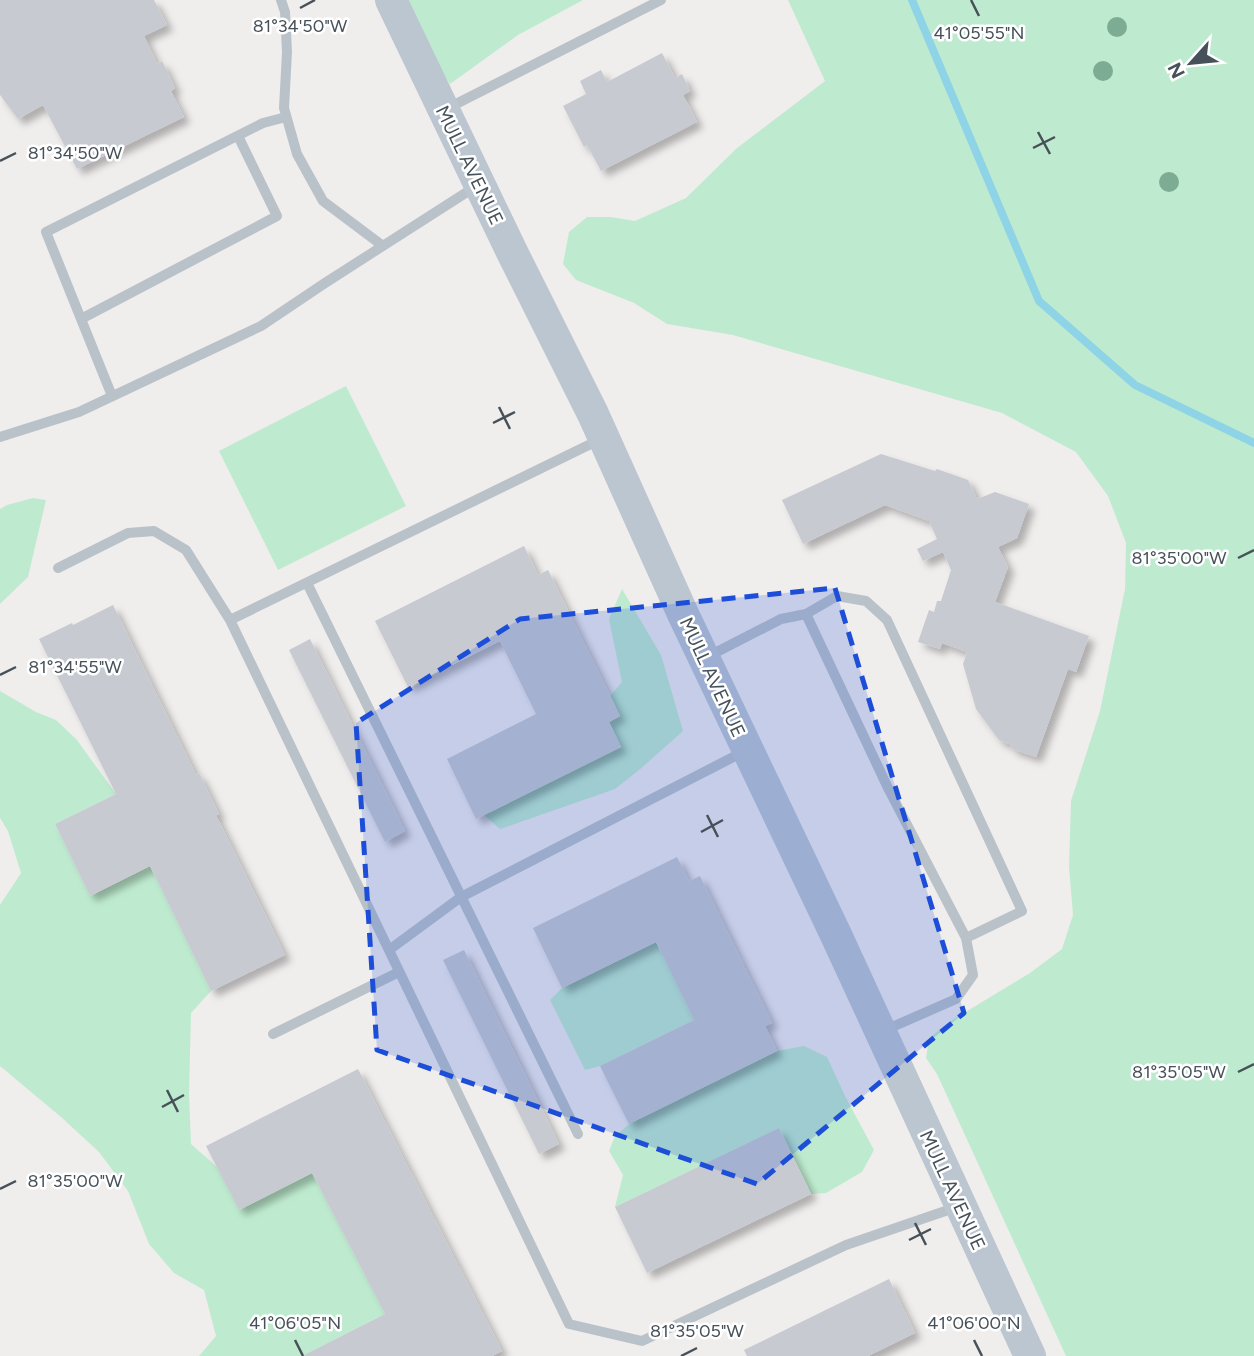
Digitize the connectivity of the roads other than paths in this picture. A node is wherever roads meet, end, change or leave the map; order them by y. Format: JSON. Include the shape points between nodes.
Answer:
{"nodes":[{"id":1,"x":281,"y":0,"type":"edge"},
{"id":2,"x":391,"y":0,"type":"edge"},
{"id":3,"x":661,"y":0,"type":"edge"},
{"id":4,"x":444,"y":111,"type":"junction"},
{"id":5,"x":286,"y":117,"type":"junction"},
{"id":6,"x":238,"y":136,"type":"junction"},
{"id":7,"x":479,"y":184,"type":"junction"},
{"id":8,"x":383,"y":246,"type":"junction"},
{"id":9,"x":81,"y":319,"type":"junction"},
{"id":10,"x":113,"y":396,"type":"junction"},
{"id":11,"x":0,"y":437,"type":"edge"},
{"id":12,"x":603,"y":438,"type":"junction"},
{"id":13,"x":58,"y":568,"type":"dead end"},
{"id":14,"x":307,"y":583,"type":"junction"},
{"id":15,"x":806,"y":614,"type":"junction"},
{"id":16,"x":230,"y":621,"type":"junction"},
{"id":17,"x":704,"y":659,"type":"junction"},
{"id":18,"x":748,"y":750,"type":"junction"},
{"id":19,"x":461,"y":897,"type":"junction"},
{"id":20,"x":966,"y":938,"type":"junction"},
{"id":21,"x":389,"y":950,"type":"junction"},
{"id":22,"x":399,"y":972,"type":"junction"},
{"id":23,"x":881,"y":1032,"type":"junction"},
{"id":24,"x":273,"y":1034,"type":"dead end"},
{"id":25,"x":578,"y":1134,"type":"dead end"},
{"id":26,"x":960,"y":1206,"type":"junction"},
{"id":27,"x":1030,"y":1356,"type":"edge"}],
"edges":[{"from":1,"to":5,"type":"lane","via":[[288,52]]},
{"from":2,"to":4,"type":"street","name":"MULL AVENUE"},
{"from":3,"to":4,"type":"lane"},
{"from":4,"to":7,"type":"street","name":"MULL AVENUE"},
{"from":5,"to":6,"type":"lane"},
{"from":5,"to":8,"type":"lane","via":[[297,154],[323,201]]},
{"from":6,"to":9,"type":"lane","via":[[46,232]]},
{"from":6,"to":9,"type":"lane","via":[[276,216]]},
{"from":7,"to":8,"type":"lane"},
{"from":7,"to":12,"type":"street","name":"MULL AVENUE"},
{"from":8,"to":10,"type":"lane","via":[[261,326]]},
{"from":9,"to":10,"type":"lane"},
{"from":10,"to":11,"type":"lane"},
{"from":12,"to":14,"type":"lane"},
{"from":12,"to":17,"type":"street","name":"MULL AVENUE"},
{"from":13,"to":16,"type":"lane","via":[[128,533],[154,531],[186,550]]},
{"from":14,"to":16,"type":"lane"},
{"from":14,"to":19,"type":"lane"},
{"from":15,"to":17,"type":"lane","via":[[781,619]]},
{"from":15,"to":20,"type":"lane","via":[[888,788]]},
{"from":15,"to":20,"type":"lane","via":[[837,596],[866,601],[887,620],[1023,911]]},
{"from":16,"to":21,"type":"lane"},
{"from":17,"to":18,"type":"street","name":"MULL AVENUE"},
{"from":18,"to":19,"type":"lane"},
{"from":18,"to":23,"type":"street","name":"MULL AVENUE"},
{"from":19,"to":21,"type":"lane"},
{"from":19,"to":25,"type":"lane"},
{"from":20,"to":23,"type":"lane","via":[[973,975],[956,999]]},
{"from":21,"to":22,"type":"lane"},
{"from":22,"to":24,"type":"lane"},
{"from":22,"to":26,"type":"lane","via":[[569,1324],[642,1341],[846,1245]]},
{"from":23,"to":26,"type":"street","name":"MULL AVENUE"},
{"from":26,"to":27,"type":"street","name":"MULL AVENUE"}]}
